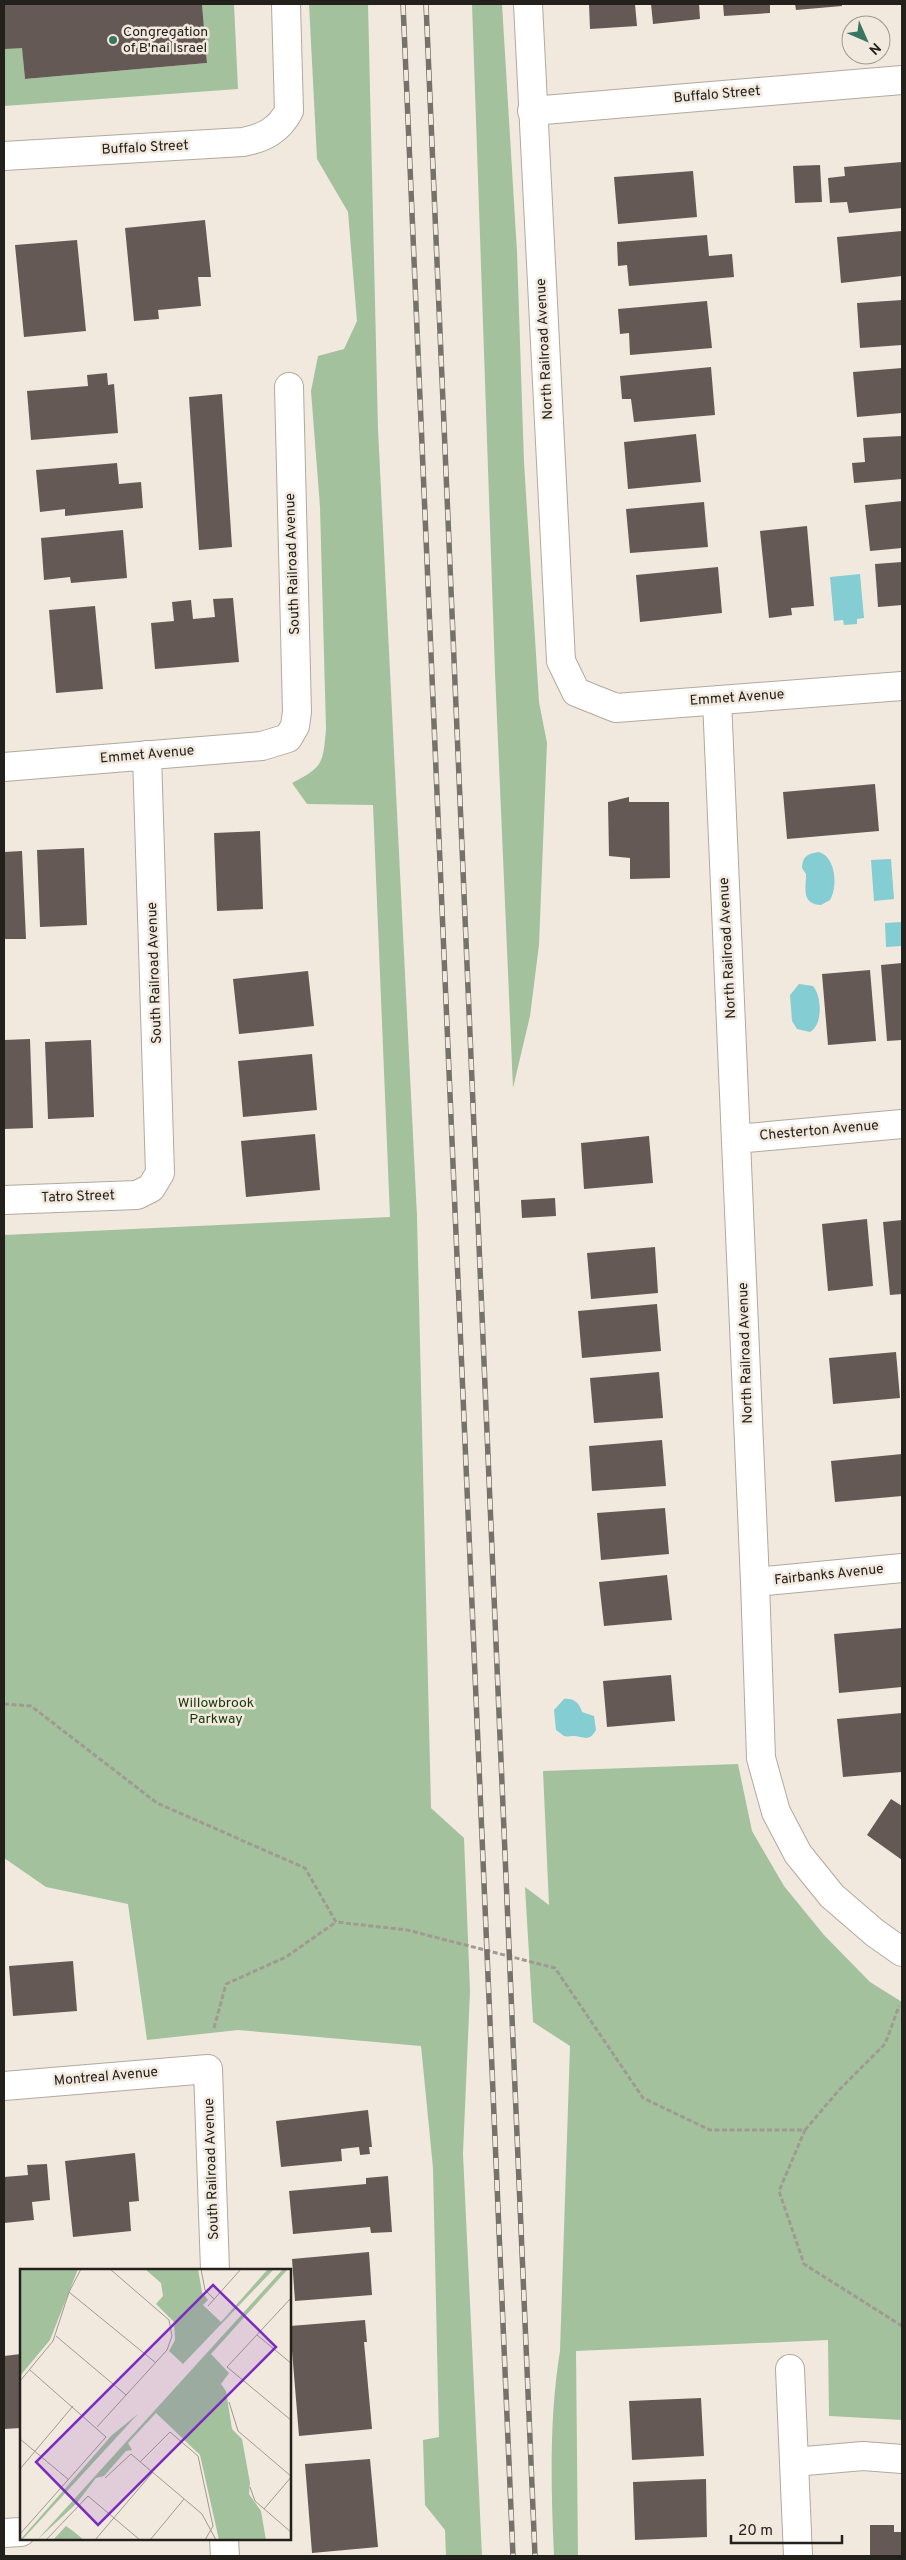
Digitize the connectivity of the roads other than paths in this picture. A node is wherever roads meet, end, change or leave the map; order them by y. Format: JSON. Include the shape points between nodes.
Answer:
{"nodes":[{"id":1,"x":286,"y":4,"type":"edge"},
{"id":2,"x":528,"y":4,"type":"edge"},
{"id":3,"x":902,"y":80,"type":"edge"},
{"id":4,"x":532,"y":112,"type":"junction"},
{"id":5,"x":4,"y":156,"type":"edge"},
{"id":6,"x":289,"y":387,"type":"dead end"},
{"id":7,"x":902,"y":686,"type":"edge"},
{"id":8,"x":576,"y":692,"type":"joint"},
{"id":9,"x":717,"y":700,"type":"junction"},
{"id":10,"x":288,"y":738,"type":"joint"},
{"id":11,"x":147,"y":755,"type":"junction"},
{"id":12,"x":4,"y":767,"type":"edge"},
{"id":13,"x":902,"y":1124,"type":"edge"},
{"id":14,"x":736,"y":1139,"type":"junction"},
{"id":15,"x":151,"y":1188,"type":"joint"},
{"id":16,"x":4,"y":1200,"type":"edge"},
{"id":17,"x":902,"y":1568,"type":"edge"},
{"id":18,"x":755,"y":1582,"type":"junction"},
{"id":19,"x":902,"y":1952,"type":"edge"},
{"id":20,"x":208,"y":2068,"type":"joint"},
{"id":21,"x":4,"y":2086,"type":"edge"},
{"id":22,"x":215,"y":2269,"type":"edge"},
{"id":23,"x":790,"y":2369,"type":"dead end"},
{"id":24,"x":902,"y":2459,"type":"edge"},
{"id":25,"x":794,"y":2462,"type":"junction"},
{"id":26,"x":20,"y":2532,"type":"edge"},
{"id":27,"x":4,"y":2533,"type":"edge"},
{"id":28,"x":224,"y":2540,"type":"edge"},
{"id":29,"x":225,"y":2556,"type":"edge"},
{"id":30,"x":798,"y":2556,"type":"edge"}],
"edges":[{"from":1,"to":5,"type":"street","name":"Buffalo Street","via":[[289,111],[281,125],[257,140]]},
{"from":2,"to":4,"type":"street","name":"North Railroad Avenue"},
{"from":3,"to":4,"type":"street","name":"Buffalo Street"},
{"from":4,"to":8,"type":"street","name":"North Railroad Avenue","via":[[561,661]]},
{"from":6,"to":10,"type":"street","name":"South Railroad Avenue","via":[[297,712],[295,726]]},
{"from":7,"to":9,"type":"street","name":"Emmet Avenue"},
{"from":8,"to":9,"type":"street","name":"Emmet Avenue","via":[[616,708]]},
{"from":9,"to":14,"type":"street","name":"North Railroad Avenue"},
{"from":10,"to":11,"type":"street","name":"Emmet Avenue","via":[[262,746]]},
{"from":11,"to":12,"type":"street","name":"Emmet Avenue"},
{"from":11,"to":15,"type":"street","name":"South Railroad Avenue","via":[[161,1157],[160,1172]]},
{"from":13,"to":14,"type":"street","name":"Chesterton Avenue"},
{"from":14,"to":18,"type":"street","name":"North Railroad Avenue"},
{"from":15,"to":16,"type":"street","name":"Tatro Street","via":[[137,1195]]},
{"from":17,"to":18,"type":"street","name":"Fairbanks Avenue"},
{"from":18,"to":19,"type":"street","name":"North Railroad Avenue","via":[[761,1758],[776,1812],[798,1854],[832,1896]]},
{"from":20,"to":21,"type":"street","name":"Montreal Avenue"},
{"from":20,"to":22,"type":"street","name":"South Railroad Avenue"},
{"from":23,"to":25,"type":"street"},
{"from":24,"to":25,"type":"street","via":[[863,2456]]},
{"from":25,"to":30,"type":"street"},
{"from":26,"to":27,"type":"street"},
{"from":28,"to":29,"type":"street"}]}
